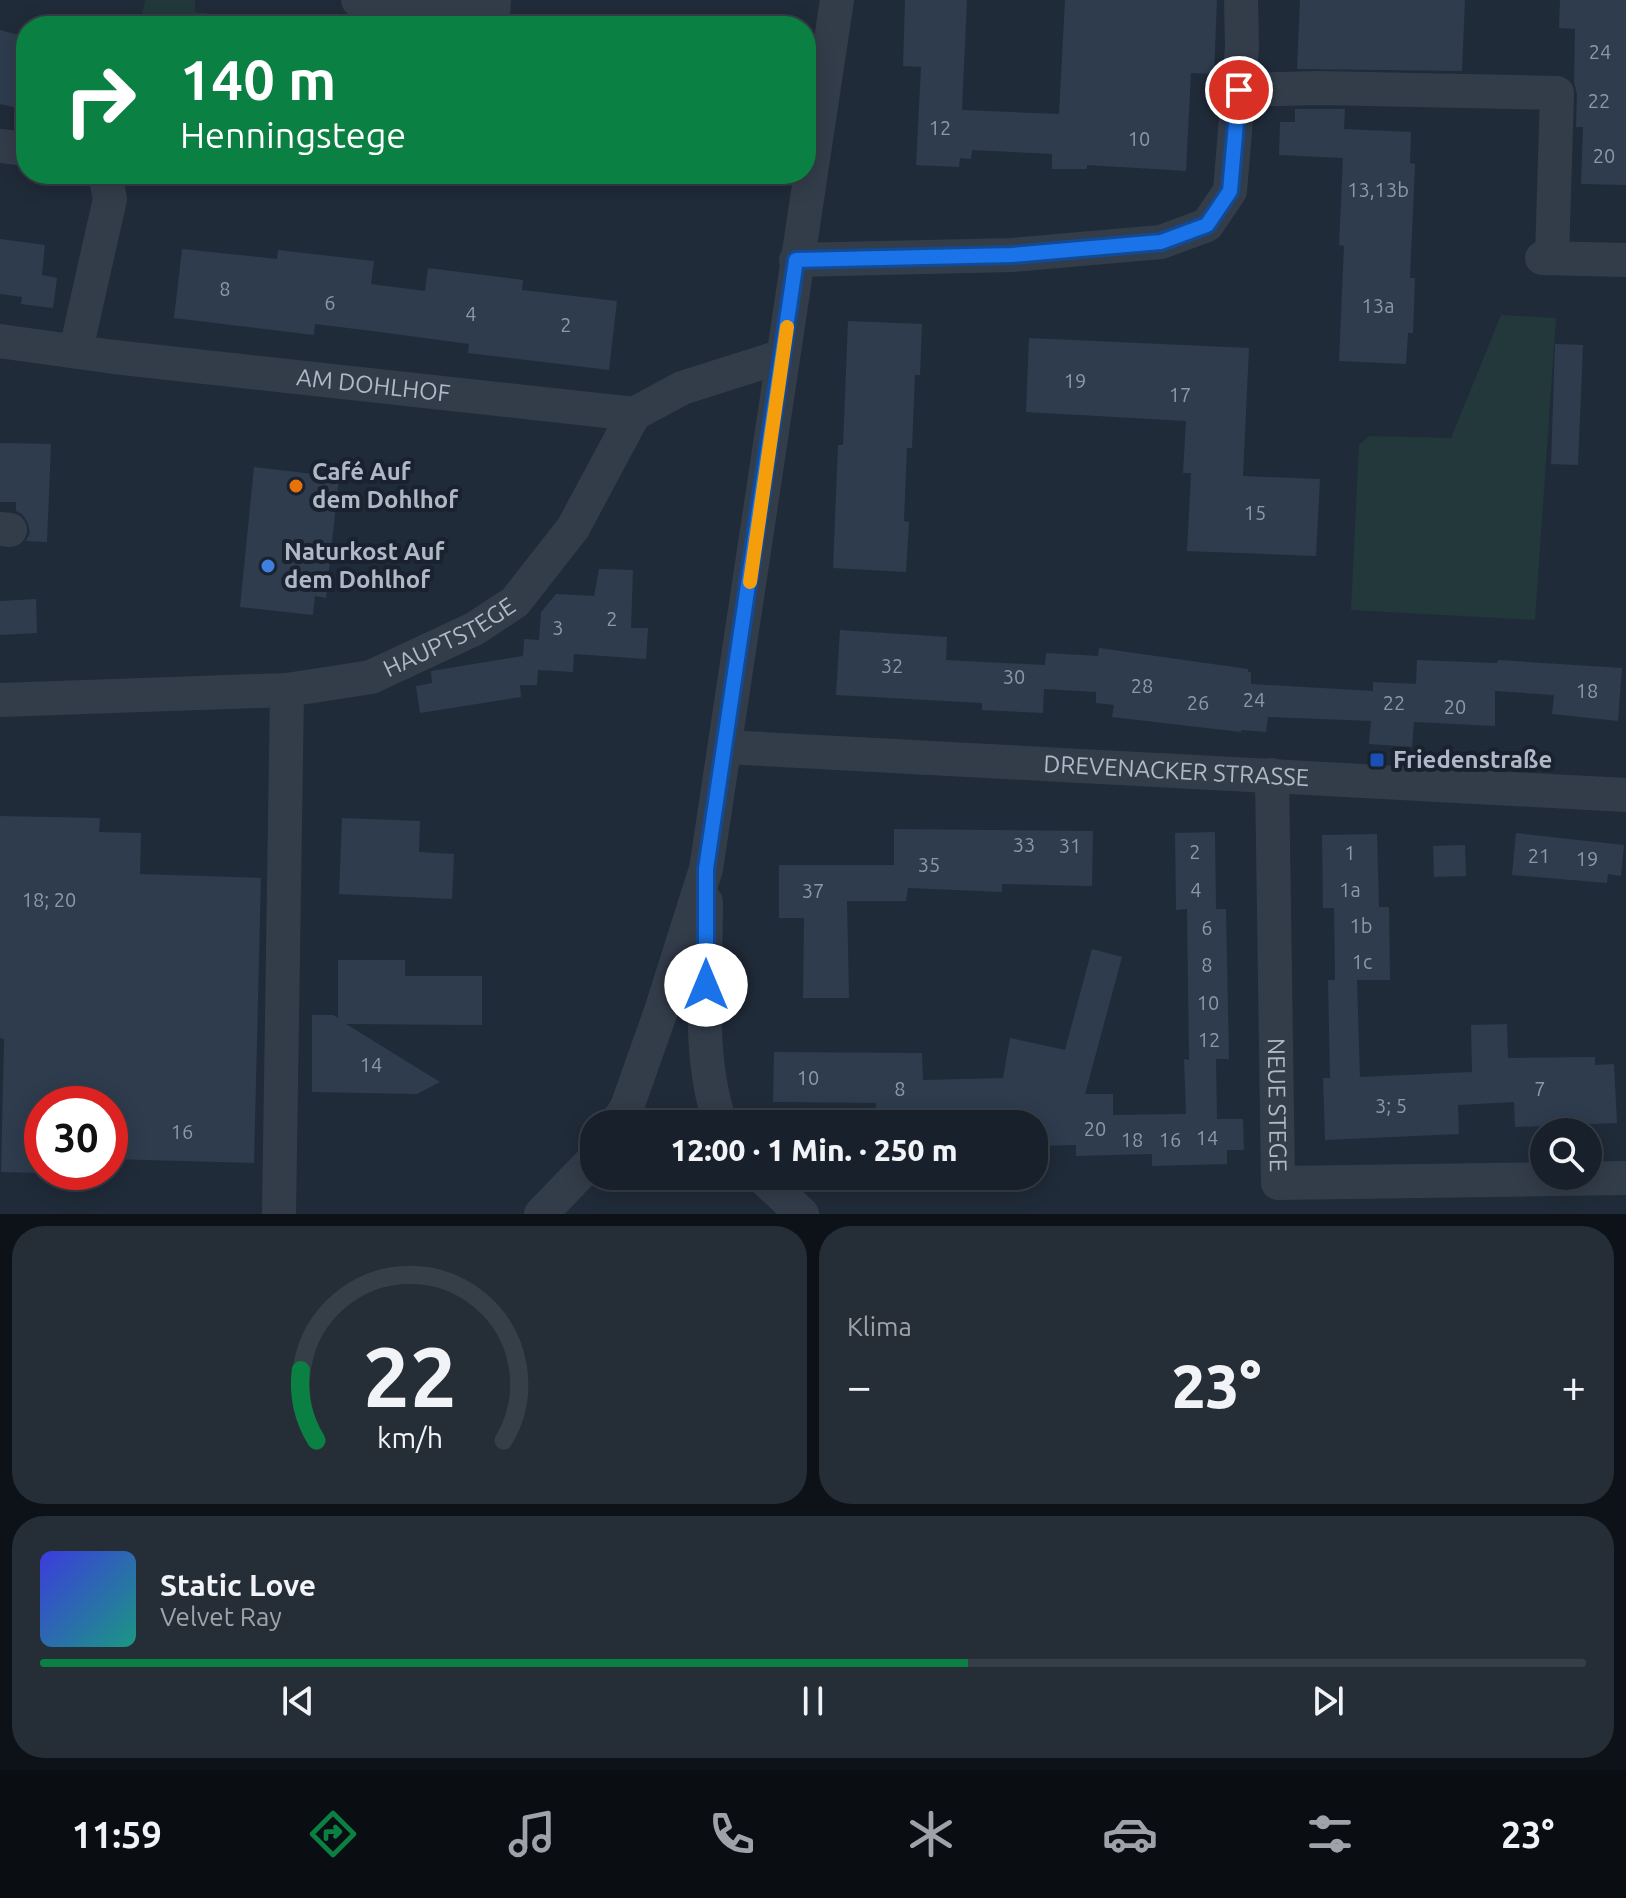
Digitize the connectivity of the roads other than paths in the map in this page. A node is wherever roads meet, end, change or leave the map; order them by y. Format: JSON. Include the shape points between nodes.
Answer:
{"nodes":[{"id":1,"x":358,"y":0,"type":"edge"},
{"id":2,"x":837,"y":0,"type":"edge"},
{"id":3,"x":1241,"y":0,"type":"edge"},
{"id":4,"x":485,"y":16,"type":"edge"},
{"id":5,"x":1239,"y":90,"type":"junction"},
{"id":6,"x":816,"y":133,"type":"edge"},
{"id":7,"x":107,"y":184,"type":"edge"},
{"id":8,"x":808,"y":184,"type":"edge"},
{"id":9,"x":796,"y":260,"type":"junction"},
{"id":10,"x":1626,"y":260,"type":"edge"},
{"id":11,"x":0,"y":341,"type":"edge"},
{"id":12,"x":76,"y":350,"type":"junction"},
{"id":13,"x":783,"y":356,"type":"junction"},
{"id":14,"x":634,"y":414,"type":"junction"},
{"id":15,"x":287,"y":690,"type":"junction"},
{"id":16,"x":0,"y":700,"type":"edge"},
{"id":17,"x":725,"y":747,"type":"junction"},
{"id":18,"x":1272,"y":775,"type":"junction"},
{"id":19,"x":1626,"y":795,"type":"edge"},
{"id":20,"x":706,"y":869,"type":"junction"},
{"id":21,"x":625,"y":1110,"type":"edge"},
{"id":22,"x":715,"y":1110,"type":"edge"},
{"id":23,"x":580,"y":1174,"type":"edge"},
{"id":24,"x":1626,"y":1178,"type":"edge"},
{"id":25,"x":776,"y":1190,"type":"edge"},
{"id":26,"x":279,"y":1214,"type":"edge"},
{"id":27,"x":541,"y":1214,"type":"edge"},
{"id":28,"x":802,"y":1214,"type":"edge"}],
"edges":[{"from":1,"to":4,"type":"street"},
{"from":2,"to":6,"type":"street"},
{"from":3,"to":5,"type":"street"},
{"from":5,"to":9,"type":"street","via":[[1230,191],[1207,225],[1161,242],[1012,255]]},
{"from":5,"to":10,"type":"street","via":[[1557,93],[1547,258]]},
{"from":7,"to":12,"type":"street","via":[[110,199]]},
{"from":8,"to":9,"type":"street"},
{"from":9,"to":13,"type":"street"},
{"from":11,"to":12,"type":"street","name":"AM DOHLHOF"},
{"from":12,"to":14,"type":"street","name":"AM DOHLHOF"},
{"from":13,"to":14,"type":"street","via":[[682,388]]},
{"from":13,"to":17,"type":"street"},
{"from":14,"to":15,"type":"street","name":"HAUPTSTEGE","via":[[573,528],[515,602],[474,629],[371,677]]},
{"from":15,"to":16,"type":"street","name":"HAUPTSTEGE"},
{"from":15,"to":26,"type":"street"},
{"from":17,"to":18,"type":"street","name":"DREVENACKER STRASSE"},
{"from":17,"to":20,"type":"street"},
{"from":18,"to":19,"type":"street","name":"DREVENACKER STRASSE"},
{"from":18,"to":24,"type":"street","name":"NEUE STEGE","via":[[1278,1183]]},
{"from":20,"to":21,"type":"street"},
{"from":20,"to":22,"type":"street","via":[[708,1053]]},
{"from":23,"to":27,"type":"street"},
{"from":25,"to":28,"type":"street"}]}
